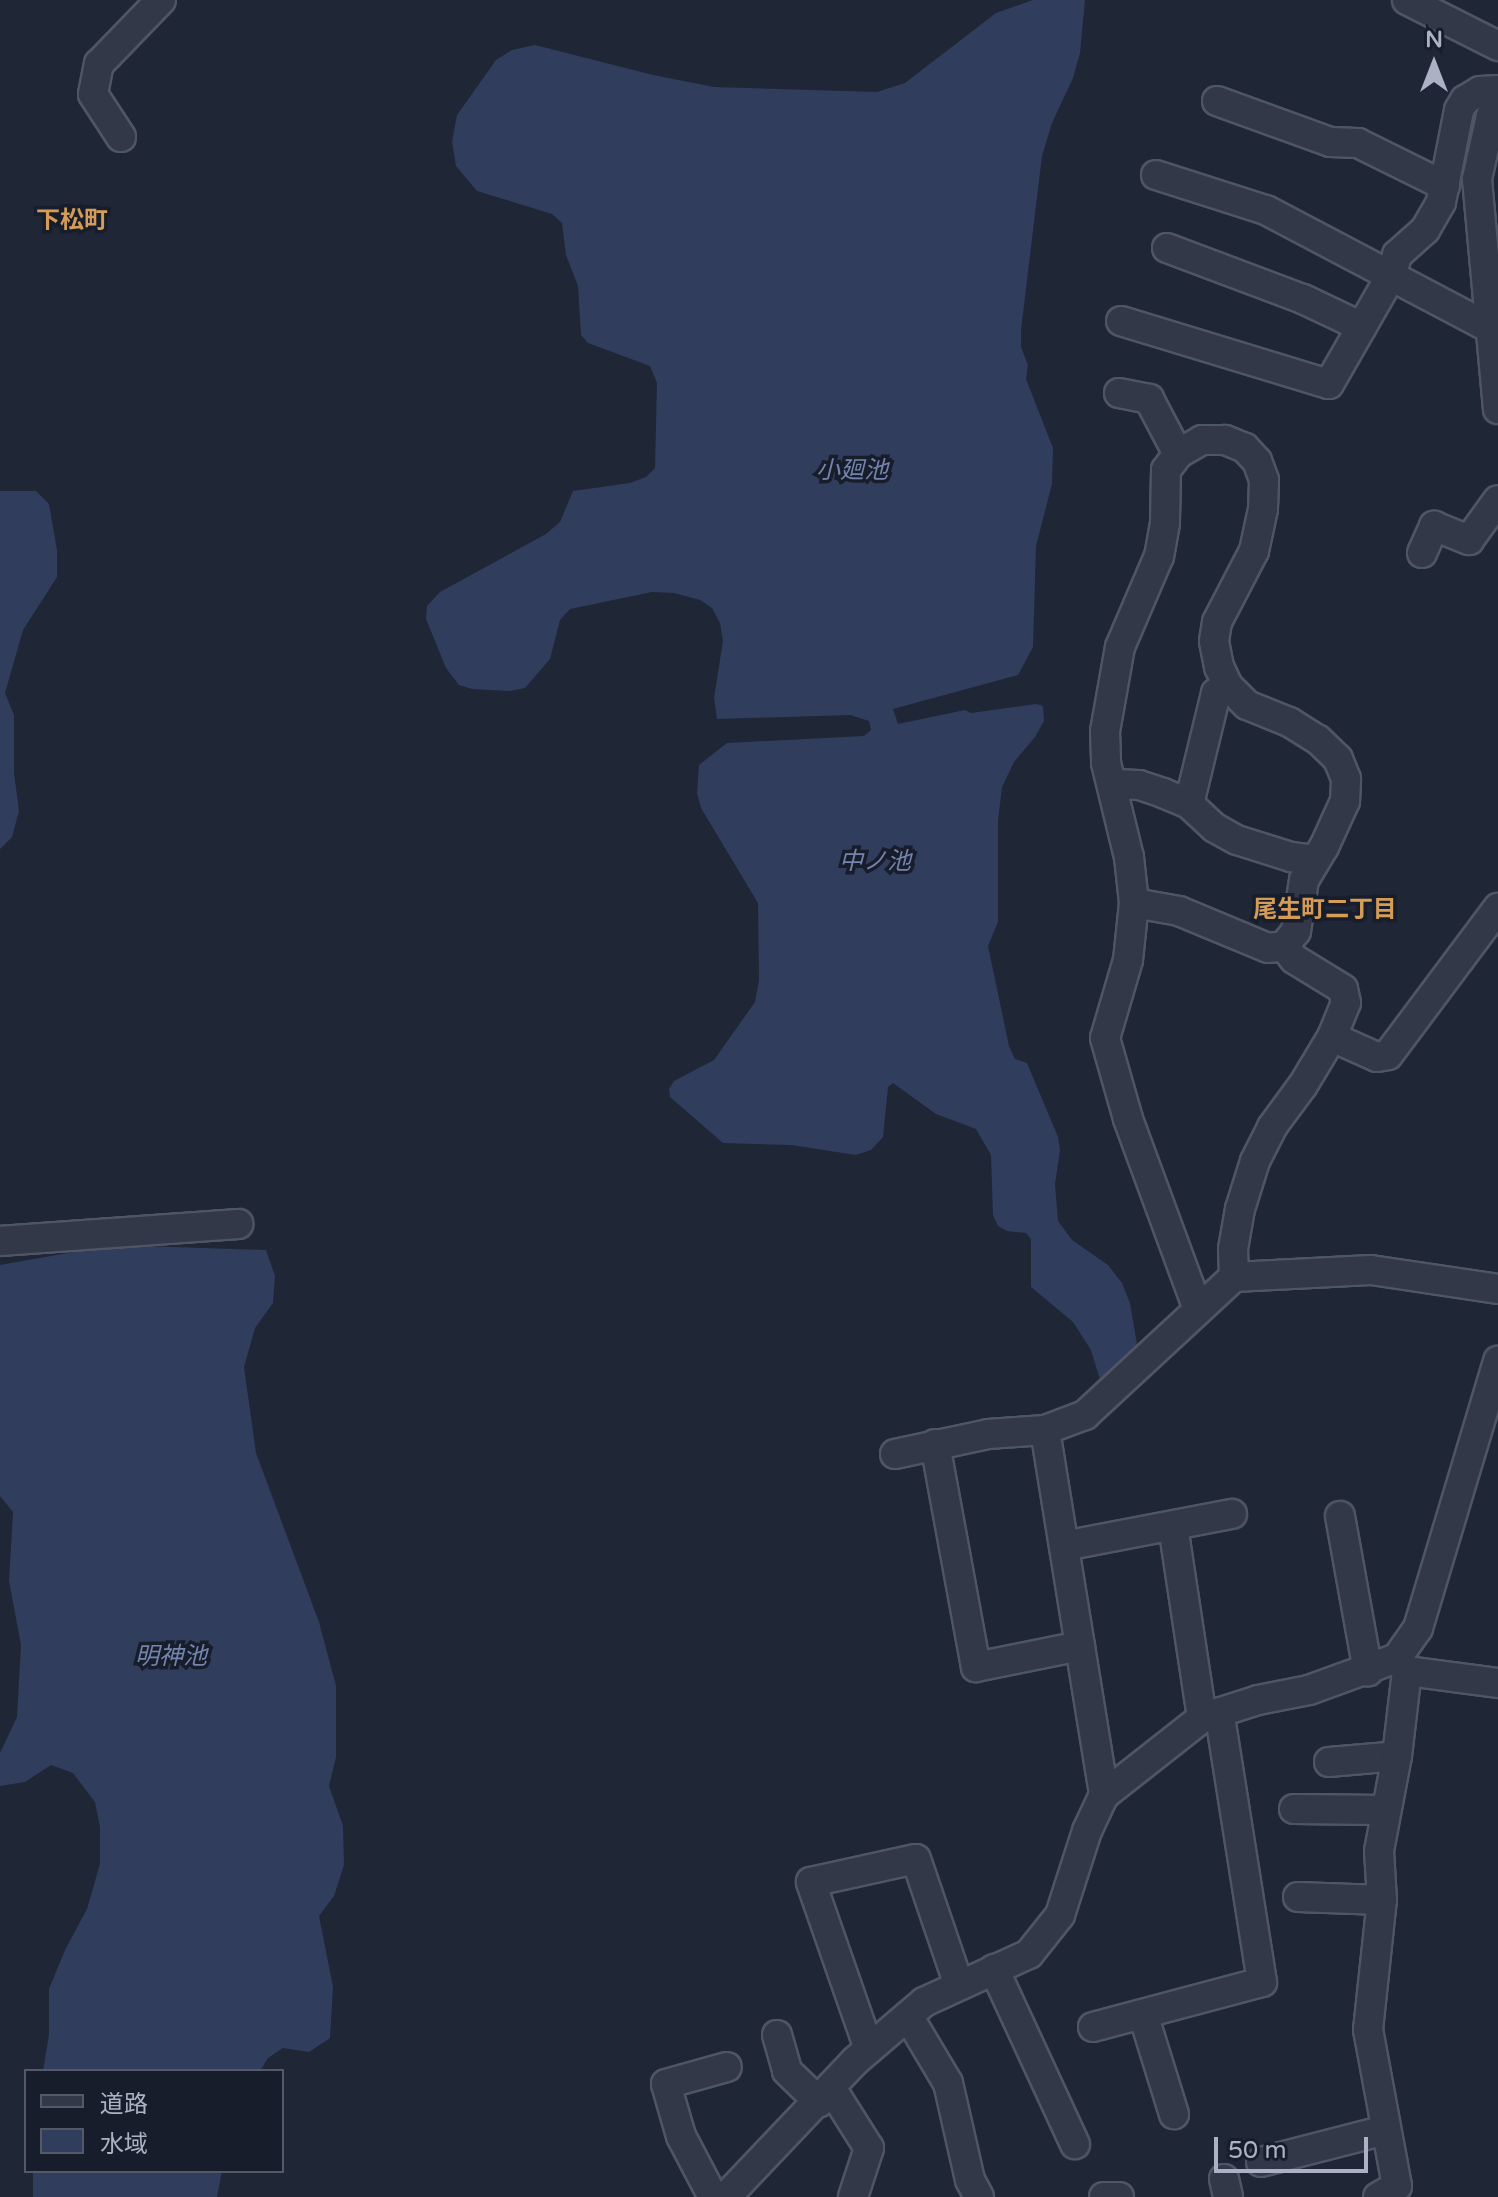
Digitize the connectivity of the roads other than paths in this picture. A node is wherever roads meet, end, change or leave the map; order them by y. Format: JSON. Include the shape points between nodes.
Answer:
{"nodes":[{"id":1,"x":161,"y":0,"type":"edge"},
{"id":2,"x":1407,"y":0,"type":"edge"},
{"id":3,"x":1498,"y":46,"type":"edge"},
{"id":4,"x":1498,"y":90,"type":"edge"},
{"id":5,"x":1217,"y":101,"type":"dead end"},
{"id":6,"x":1498,"y":102,"type":"edge"},
{"id":7,"x":121,"y":137,"type":"dead end"},
{"id":8,"x":1156,"y":175,"type":"dead end"},
{"id":9,"x":1445,"y":186,"type":"junction"},
{"id":10,"x":1167,"y":248,"type":"dead end"},
{"id":11,"x":1392,"y":274,"type":"junction"},
{"id":12,"x":1121,"y":321,"type":"dead end"},
{"id":13,"x":1362,"y":327,"type":"junction"},
{"id":14,"x":1493,"y":341,"type":"edge"},
{"id":15,"x":1119,"y":393,"type":"dead end"},
{"id":16,"x":1498,"y":409,"type":"edge"},
{"id":17,"x":1178,"y":454,"type":"junction"},
{"id":18,"x":1498,"y":500,"type":"edge"},
{"id":19,"x":1422,"y":553,"type":"dead end"},
{"id":20,"x":1228,"y":686,"type":"junction"},
{"id":21,"x":1112,"y":784,"type":"junction"},
{"id":22,"x":1189,"y":804,"type":"junction"},
{"id":23,"x":1315,"y":860,"type":"junction"},
{"id":24,"x":1134,"y":903,"type":"junction"},
{"id":25,"x":1498,"y":908,"type":"edge"},
{"id":26,"x":1284,"y":946,"type":"junction"},
{"id":27,"x":1332,"y":1037,"type":"junction"},
{"id":28,"x":238,"y":1224,"type":"dead end"},
{"id":29,"x":0,"y":1241,"type":"edge"},
{"id":30,"x":1234,"y":1277,"type":"junction"},
{"id":31,"x":1498,"y":1289,"type":"edge"},
{"id":32,"x":1198,"y":1309,"type":"junction"},
{"id":33,"x":1498,"y":1361,"type":"edge"},
{"id":34,"x":1045,"y":1430,"type":"junction"},
{"id":35,"x":935,"y":1444,"type":"junction"},
{"id":36,"x":895,"y":1454,"type":"dead end"},
{"id":37,"x":1232,"y":1514,"type":"dead end"},
{"id":38,"x":1340,"y":1516,"type":"dead end"},
{"id":39,"x":1173,"y":1526,"type":"junction"},
{"id":40,"x":1064,"y":1546,"type":"junction"},
{"id":41,"x":1080,"y":1646,"type":"junction"},
{"id":42,"x":1402,"y":1664,"type":"junction"},
{"id":43,"x":1368,"y":1671,"type":"junction"},
{"id":44,"x":1498,"y":1683,"type":"edge"},
{"id":45,"x":1211,"y":1715,"type":"junction"},
{"id":46,"x":1397,"y":1756,"type":"junction"},
{"id":47,"x":1329,"y":1762,"type":"dead end"},
{"id":48,"x":1104,"y":1795,"type":"junction"},
{"id":49,"x":1294,"y":1809,"type":"dead end"},
{"id":50,"x":1384,"y":1810,"type":"junction"},
{"id":51,"x":1298,"y":1897,"type":"dead end"},
{"id":52,"x":1382,"y":1900,"type":"junction"},
{"id":53,"x":994,"y":1969,"type":"junction"},
{"id":54,"x":959,"y":1985,"type":"junction"},
{"id":55,"x":1143,"y":2014,"type":"junction"},
{"id":56,"x":908,"y":2016,"type":"junction"},
{"id":57,"x":1093,"y":2027,"type":"dead end"},
{"id":58,"x":777,"y":2035,"type":"dead end"},
{"id":59,"x":869,"y":2049,"type":"junction"},
{"id":60,"x":727,"y":2067,"type":"dead end"},
{"id":61,"x":825,"y":2095,"type":"junction"},
{"id":62,"x":1174,"y":2114,"type":"dead end"},
{"id":63,"x":1386,"y":2130,"type":"junction"},
{"id":64,"x":1075,"y":2144,"type":"dead end"},
{"id":65,"x":1261,"y":2162,"type":"dead end"},
{"id":66,"x":713,"y":2197,"type":"edge"},
{"id":67,"x":726,"y":2197,"type":"edge"},
{"id":68,"x":853,"y":2197,"type":"edge"},
{"id":69,"x":979,"y":2197,"type":"edge"},
{"id":70,"x":1104,"y":2197,"type":"edge"},
{"id":71,"x":1119,"y":2197,"type":"edge"},
{"id":72,"x":1378,"y":2197,"type":"edge"}],
"edges":[{"from":1,"to":7,"type":"street","via":[[99,64],[93,94]]},
{"from":2,"to":3,"type":"street"},
{"from":4,"to":9,"type":"street","via":[[1480,91],[1459,110]]},
{"from":5,"to":9,"type":"street","via":[[1330,142],[1358,143]]},
{"from":6,"to":14,"type":"street","via":[[1477,179]]},
{"from":8,"to":11,"type":"street","via":[[1266,210]]},
{"from":9,"to":11,"type":"street","via":[[1425,230],[1397,255]]},
{"from":10,"to":13,"type":"street"},
{"from":11,"to":13,"type":"street"},
{"from":11,"to":14,"type":"street"},
{"from":12,"to":13,"type":"street","via":[[1329,384]]},
{"from":14,"to":16,"type":"street"},
{"from":15,"to":17,"type":"street","via":[[1149,399]]},
{"from":17,"to":20,"type":"street","via":[[1202,440],[1225,440],[1245,448],[1264,480],[1254,551],[1217,622],[1214,641]]},
{"from":17,"to":21,"type":"street","via":[[1166,470],[1159,556],[1120,647],[1109,694],[1105,731]]},
{"from":18,"to":19,"type":"street","via":[[1469,540],[1434,526]]},
{"from":20,"to":22,"type":"street","via":[[1216,693]]},
{"from":20,"to":23,"type":"street","via":[[1247,705],[1289,722],[1338,759],[1346,779],[1345,801]]},
{"from":21,"to":22,"type":"street","via":[[1139,785]]},
{"from":21,"to":24,"type":"street"},
{"from":22,"to":23,"type":"street","via":[[1237,840]]},
{"from":23,"to":26,"type":"street","via":[[1304,880],[1296,931]]},
{"from":24,"to":26,"type":"street","via":[[1179,911],[1268,948]]},
{"from":24,"to":32,"type":"street","via":[[1128,960],[1105,1038],[1128,1119]]},
{"from":25,"to":27,"type":"street","via":[[1388,1055],[1377,1057]]},
{"from":26,"to":27,"type":"street","via":[[1294,959],[1343,989],[1346,1003]]},
{"from":27,"to":30,"type":"street","via":[[1255,1161],[1240,1209]]},
{"from":28,"to":29,"type":"street"},
{"from":30,"to":31,"type":"street","via":[[1371,1270]]},
{"from":30,"to":32,"type":"street"},
{"from":32,"to":34,"type":"street","via":[[1085,1415]]},
{"from":33,"to":42,"type":"street","via":[[1418,1628]]},
{"from":34,"to":35,"type":"street"},
{"from":34,"to":40,"type":"street"},
{"from":35,"to":36,"type":"street"},
{"from":35,"to":41,"type":"street","via":[[976,1667]]},
{"from":37,"to":39,"type":"street"},
{"from":38,"to":43,"type":"street"},
{"from":39,"to":40,"type":"street"},
{"from":39,"to":45,"type":"street"},
{"from":40,"to":41,"type":"street"},
{"from":41,"to":48,"type":"street"},
{"from":42,"to":43,"type":"street"},
{"from":42,"to":44,"type":"street"},
{"from":42,"to":46,"type":"street"},
{"from":43,"to":45,"type":"street"},
{"from":45,"to":48,"type":"street"},
{"from":45,"to":55,"type":"street","via":[[1262,1982]]},
{"from":46,"to":47,"type":"street"},
{"from":46,"to":50,"type":"street"},
{"from":48,"to":53,"type":"street","via":[[1060,1915],[1029,1954]]},
{"from":49,"to":50,"type":"street"},
{"from":50,"to":52,"type":"street","via":[[1379,1851]]},
{"from":51,"to":52,"type":"street"},
{"from":52,"to":63,"type":"street","via":[[1368,2030]]},
{"from":53,"to":54,"type":"street"},
{"from":53,"to":64,"type":"street"},
{"from":54,"to":56,"type":"street"},
{"from":54,"to":59,"type":"street","via":[[916,1859],[811,1882]]},
{"from":55,"to":57,"type":"street"},
{"from":55,"to":62,"type":"street"},
{"from":56,"to":59,"type":"street"},
{"from":56,"to":69,"type":"street","via":[[948,2083],[970,2180]]},
{"from":58,"to":61,"type":"street","via":[[787,2071]]},
{"from":59,"to":61,"type":"street"},
{"from":60,"to":66,"type":"street","via":[[666,2084],[681,2136]]},
{"from":61,"to":67,"type":"street"},
{"from":61,"to":68,"type":"street","via":[[869,2148]]},
{"from":63,"to":65,"type":"street"},
{"from":63,"to":72,"type":"street","via":[[1397,2186]]},
{"from":70,"to":71,"type":"street"}]}
